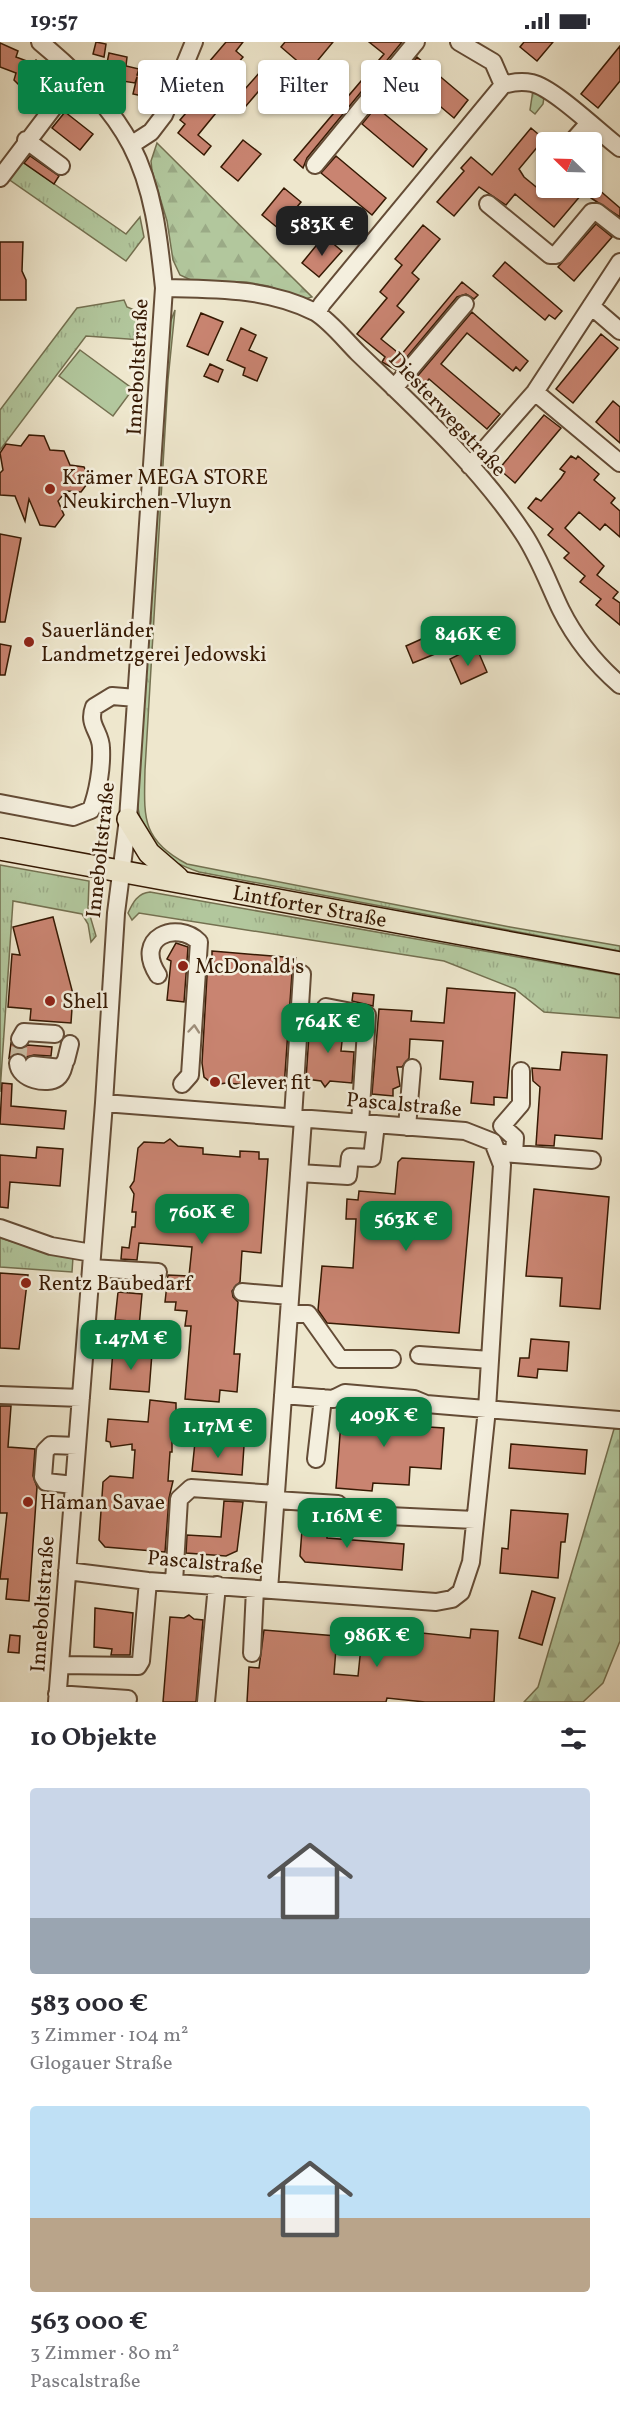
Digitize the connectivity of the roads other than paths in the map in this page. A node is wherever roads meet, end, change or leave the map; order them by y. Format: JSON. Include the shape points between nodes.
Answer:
{"nodes":[{"id":1,"x":40,"y":42,"type":"edge"},
{"id":2,"x":194,"y":42,"type":"edge"},
{"id":3,"x":416,"y":42,"type":"edge"},
{"id":4,"x":459,"y":42,"type":"edge"},
{"id":5,"x":61,"y":60,"type":"edge"},
{"id":6,"x":503,"y":85,"type":"junction"},
{"id":7,"x":47,"y":114,"type":"edge"},
{"id":8,"x":108,"y":114,"type":"edge"},
{"id":9,"x":588,"y":124,"type":"junction"},
{"id":10,"x":581,"y":132,"type":"edge"},
{"id":11,"x":26,"y":140,"type":"junction"},
{"id":12,"x":131,"y":145,"type":"junction"},
{"id":13,"x":620,"y":148,"type":"edge"},
{"id":14,"x":315,"y":165,"type":"dead end"},
{"id":15,"x":61,"y":166,"type":"dead end"},
{"id":16,"x":0,"y":178,"type":"edge"},
{"id":17,"x":488,"y":204,"type":"dead end"},
{"id":18,"x":620,"y":230,"type":"edge"},
{"id":19,"x":620,"y":262,"type":"edge"},
{"id":20,"x":164,"y":288,"type":"junction"},
{"id":21,"x":465,"y":304,"type":"dead end"},
{"id":22,"x":591,"y":306,"type":"junction"},
{"id":23,"x":317,"y":313,"type":"junction"},
{"id":24,"x":620,"y":331,"type":"edge"},
{"id":25,"x":394,"y":388,"type":"junction"},
{"id":26,"x":535,"y":392,"type":"junction"},
{"id":27,"x":620,"y":463,"type":"edge"},
{"id":28,"x":470,"y":466,"type":"junction"},
{"id":29,"x":619,"y":684,"type":"edge"},
{"id":30,"x":136,"y":698,"type":"junction"},
{"id":31,"x":0,"y":803,"type":"edge"},
{"id":32,"x":128,"y":819,"type":"junction"},
{"id":33,"x":0,"y":849,"type":"edge"},
{"id":34,"x":121,"y":870,"type":"junction"},
{"id":35,"x":180,"y":880,"type":"junction"},
{"id":36,"x":620,"y":963,"type":"edge"},
{"id":37,"x":302,"y":974,"type":"dead end"},
{"id":38,"x":158,"y":975,"type":"dead end"},
{"id":39,"x":326,"y":1007,"type":"dead end"},
{"id":40,"x":55,"y":1034,"type":"dead end"},
{"id":41,"x":20,"y":1040,"type":"dead end"},
{"id":42,"x":70,"y":1044,"type":"dead end"},
{"id":43,"x":26,"y":1064,"type":"dead end"},
{"id":44,"x":412,"y":1068,"type":"dead end"},
{"id":45,"x":521,"y":1071,"type":"dead end"},
{"id":46,"x":182,"y":1084,"type":"dead end"},
{"id":47,"x":104,"y":1103,"type":"junction"},
{"id":48,"x":298,"y":1118,"type":"junction"},
{"id":49,"x":368,"y":1124,"type":"junction"},
{"id":50,"x":407,"y":1127,"type":"junction"},
{"id":51,"x":507,"y":1154,"type":"junction"},
{"id":52,"x":592,"y":1160,"type":"dead end"},
{"id":53,"x":299,"y":1173,"type":"junction"},
{"id":54,"x":0,"y":1228,"type":"edge"},
{"id":55,"x":91,"y":1261,"type":"junction"},
{"id":56,"x":158,"y":1272,"type":"dead end"},
{"id":57,"x":242,"y":1292,"type":"dead end"},
{"id":58,"x":291,"y":1296,"type":"junction"},
{"id":59,"x":289,"y":1314,"type":"junction"},
{"id":60,"x":419,"y":1355,"type":"dead end"},
{"id":61,"x":392,"y":1359,"type":"dead end"},
{"id":62,"x":490,"y":1360,"type":"junction"},
{"id":63,"x":0,"y":1395,"type":"edge"},
{"id":64,"x":283,"y":1395,"type":"junction"},
{"id":65,"x":81,"y":1398,"type":"junction"},
{"id":66,"x":323,"y":1398,"type":"junction"},
{"id":67,"x":487,"y":1409,"type":"junction"},
{"id":68,"x":620,"y":1420,"type":"edge"},
{"id":69,"x":77,"y":1446,"type":"junction"},
{"id":70,"x":316,"y":1459,"type":"dead end"},
{"id":71,"x":74,"y":1485,"type":"junction"},
{"id":72,"x":276,"y":1497,"type":"junction"},
{"id":73,"x":366,"y":1515,"type":"dead end"},
{"id":74,"x":337,"y":1516,"type":"dead end"},
{"id":75,"x":475,"y":1520,"type":"junction"},
{"id":76,"x":67,"y":1571,"type":"junction"},
{"id":77,"x":148,"y":1581,"type":"junction"},
{"id":78,"x":174,"y":1582,"type":"junction"},
{"id":79,"x":217,"y":1585,"type":"junction"},
{"id":80,"x":262,"y":1589,"type":"junction"},
{"id":81,"x":252,"y":1653,"type":"dead end"},
{"id":82,"x":60,"y":1665,"type":"junction"},
{"id":83,"x":57,"y":1698,"type":"edge"},
{"id":84,"x":128,"y":1699,"type":"dead end"},
{"id":85,"x":206,"y":1702,"type":"edge"}],
"edges":[{"from":1,"to":5,"type":"street","name":"Inneboltstraße"},
{"from":2,"to":12,"type":"street","via":[[164,115],[151,132]]},
{"from":3,"to":14,"type":"street"},
{"from":4,"to":6,"type":"street","via":[[493,62]]},
{"from":6,"to":9,"type":"street","via":[[534,83]]},
{"from":6,"to":23,"type":"street"},
{"from":7,"to":11,"type":"street"},
{"from":8,"to":12,"type":"street","name":"Inneboltstraße"},
{"from":9,"to":10,"type":"street"},
{"from":9,"to":13,"type":"street"},
{"from":11,"to":15,"type":"street"},
{"from":11,"to":16,"type":"street"},
{"from":12,"to":20,"type":"street","name":"Inneboltstraße","via":[[154,215]]},
{"from":17,"to":18,"type":"street","via":[[550,255],[556,255],[592,212]]},
{"from":19,"to":22,"type":"street"},
{"from":20,"to":23,"type":"street","name":"Diesterwegstraße","via":[[247,291],[275,296]]},
{"from":20,"to":30,"type":"street","name":"Inneboltstraße"},
{"from":21,"to":25,"type":"street"},
{"from":22,"to":24,"type":"street"},
{"from":22,"to":26,"type":"street"},
{"from":23,"to":25,"type":"street","name":"Diesterwegstraße"},
{"from":25,"to":28,"type":"street","name":"Diesterwegstraße"},
{"from":26,"to":27,"type":"street"},
{"from":26,"to":28,"type":"street"},
{"from":28,"to":29,"type":"street","name":"Diesterwegstraße","via":[[524,534],[563,614],[593,658]]},
{"from":30,"to":31,"type":"street","via":[[112,696],[94,707],[91,720],[102,746],[91,810],[73,817]]},
{"from":30,"to":32,"type":"street","name":"Inneboltstraße"},
{"from":32,"to":34,"type":"street","name":"Inneboltstraße"},
{"from":32,"to":35,"type":"main road","via":[[149,852]]},
{"from":33,"to":34,"type":"main road","name":"Lintforter Straße"},
{"from":34,"to":35,"type":"main road","name":"Lintforter Straße"},
{"from":34,"to":47,"type":"street","name":"Inneboltstraße"},
{"from":35,"to":36,"type":"main road","name":"Lintforter Straße"},
{"from":37,"to":48,"type":"street"},
{"from":46,"to":38,"type":"street","one_way":true,"via":[[190,1075],[199,942],[191,936],[159,935],[152,944],[151,956]]},
{"from":39,"to":49,"type":"street","via":[[367,1015]]},
{"from":40,"to":41,"type":"street","via":[[28,1031]]},
{"from":42,"to":43,"type":"street","via":[[61,1068]]},
{"from":44,"to":50,"type":"street"},
{"from":45,"to":51,"type":"street","via":[[521,1104],[502,1126],[515,1138]]},
{"from":47,"to":48,"type":"street","name":"Pascalstraße"},
{"from":47,"to":55,"type":"street","name":"Inneboltstraße"},
{"from":48,"to":49,"type":"street","name":"Pascalstraße"},
{"from":48,"to":53,"type":"street"},
{"from":49,"to":50,"type":"street","name":"Pascalstraße"},
{"from":49,"to":53,"type":"street","via":[[372,1158],[350,1157],[348,1176]]},
{"from":50,"to":51,"type":"street","name":"Pascalstraße","via":[[479,1135]]},
{"from":51,"to":52,"type":"street"},
{"from":51,"to":62,"type":"street","name":"Pascalstraße","via":[[502,1165]]},
{"from":53,"to":58,"type":"street"},
{"from":54,"to":55,"type":"street"},
{"from":55,"to":56,"type":"street"},
{"from":55,"to":65,"type":"street","name":"Inneboltstraße"},
{"from":57,"to":58,"type":"street"},
{"from":58,"to":59,"type":"street"},
{"from":59,"to":61,"type":"street","via":[[308,1314],[340,1359]]},
{"from":59,"to":64,"type":"street"},
{"from":60,"to":62,"type":"street"},
{"from":62,"to":67,"type":"street","name":"Pascalstraße"},
{"from":63,"to":65,"type":"street"},
{"from":64,"to":66,"type":"street"},
{"from":64,"to":72,"type":"street"},
{"from":65,"to":69,"type":"street","name":"Inneboltstraße"},
{"from":66,"to":67,"type":"street","via":[[333,1399],[345,1393]]},
{"from":66,"to":70,"type":"street"},
{"from":67,"to":68,"type":"street"},
{"from":67,"to":75,"type":"street","name":"Pascalstraße"},
{"from":69,"to":71,"type":"street","name":"Inneboltstraße"},
{"from":69,"to":71,"type":"street","via":[[51,1445],[45,1451],[46,1482]]},
{"from":71,"to":76,"type":"street","name":"Inneboltstraße"},
{"from":72,"to":74,"type":"street","via":[[338,1504]]},
{"from":72,"to":78,"type":"street","via":[[191,1488],[179,1499]]},
{"from":72,"to":80,"type":"street"},
{"from":73,"to":75,"type":"street"},
{"from":75,"to":80,"type":"street","name":"Pascalstraße","via":[[468,1579],[452,1599],[436,1602]]},
{"from":76,"to":77,"type":"street","name":"Pascalstraße"},
{"from":76,"to":82,"type":"street","name":"Inneboltstraße"},
{"from":77,"to":78,"type":"street","name":"Pascalstraße"},
{"from":77,"to":82,"type":"street","via":[[138,1666]]},
{"from":78,"to":79,"type":"street","name":"Pascalstraße"},
{"from":79,"to":80,"type":"street","name":"Pascalstraße"},
{"from":79,"to":85,"type":"street"},
{"from":80,"to":81,"type":"street"},
{"from":82,"to":83,"type":"street","name":"Inneboltstraße"},
{"from":83,"to":84,"type":"street"}]}
